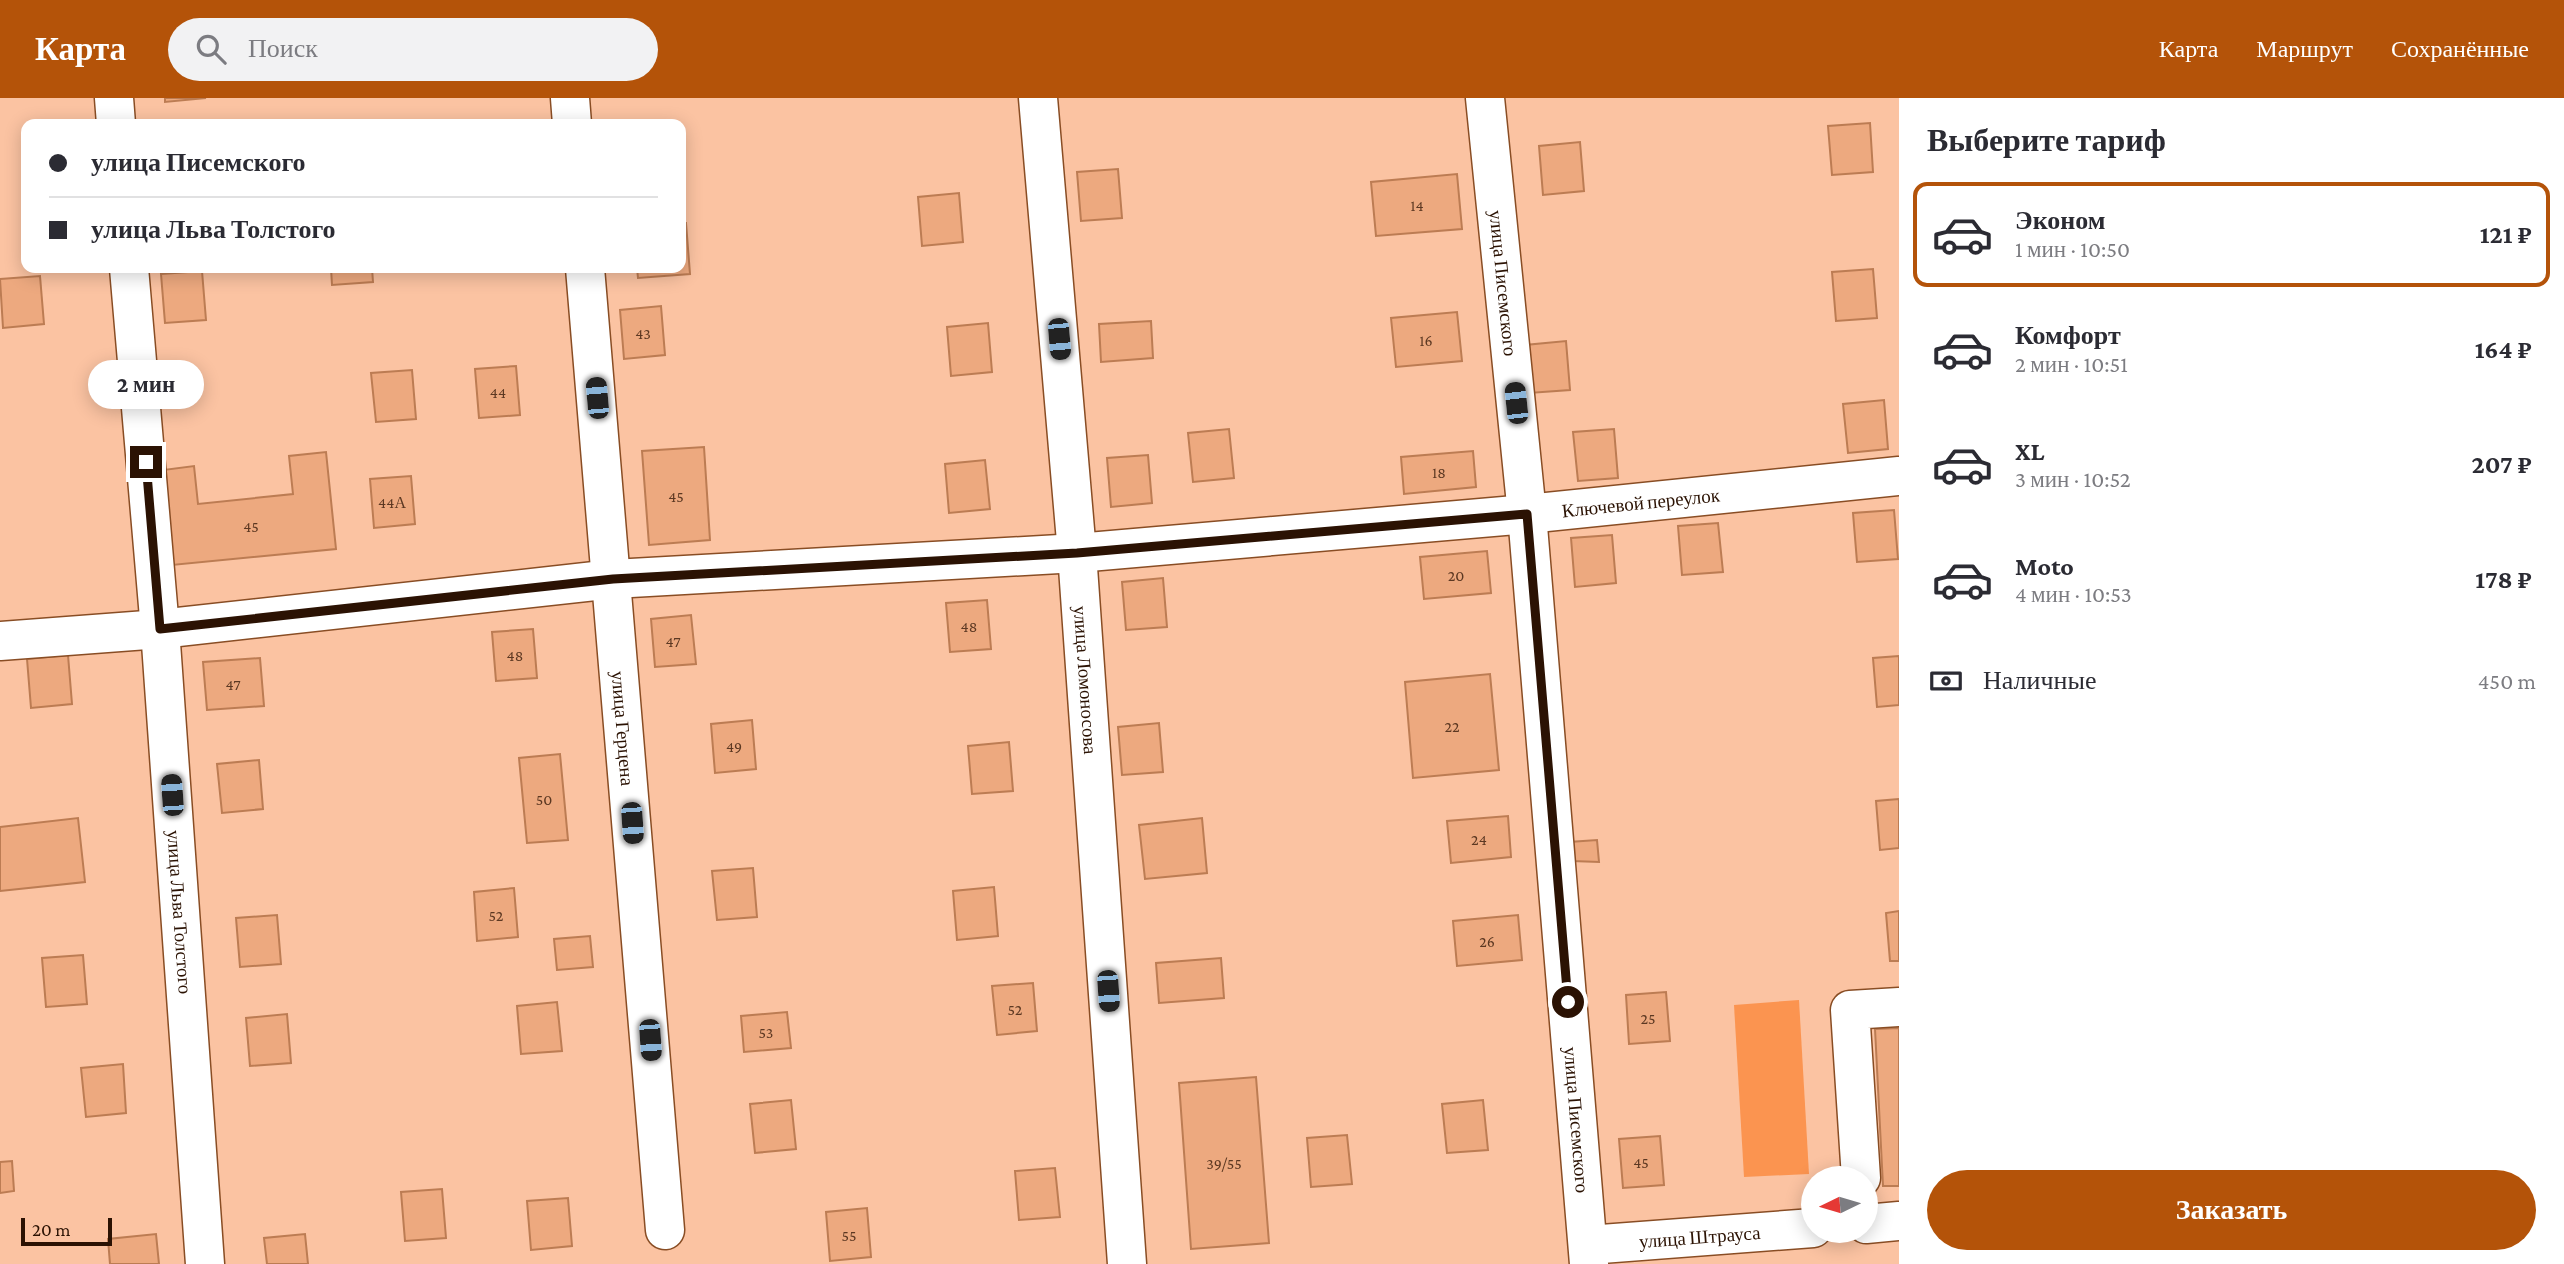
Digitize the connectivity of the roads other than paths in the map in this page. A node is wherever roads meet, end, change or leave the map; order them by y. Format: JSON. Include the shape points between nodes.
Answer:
{"nodes":[{"id":1,"x":114,"y":98,"type":"edge"},
{"id":2,"x":570,"y":98,"type":"edge"},
{"id":3,"x":1038,"y":98,"type":"edge"},
{"id":4,"x":1485,"y":98,"type":"edge"},
{"id":5,"x":116,"y":119,"type":"edge"},
{"id":6,"x":572,"y":119,"type":"edge"},
{"id":7,"x":129,"y":273,"type":"edge"},
{"id":8,"x":585,"y":273,"type":"edge"},
{"id":9,"x":1899,"y":476,"type":"edge"},
{"id":10,"x":1527,"y":514,"type":"junction"},
{"id":11,"x":1077,"y":553,"type":"junction"},
{"id":12,"x":613,"y":579,"type":"junction"},
{"id":13,"x":160,"y":629,"type":"junction"},
{"id":14,"x":0,"y":641,"type":"edge"},
{"id":15,"x":1899,"y":1007,"type":"edge"},
{"id":16,"x":1860,"y":1166,"type":"edge"},
{"id":17,"x":1899,"y":1221,"type":"edge"},
{"id":18,"x":1878,"y":1223,"type":"edge"},
{"id":19,"x":1801,"y":1229,"type":"edge"},
{"id":20,"x":665,"y":1230,"type":"dead end"},
{"id":21,"x":1589,"y":1255,"type":"edge"},
{"id":22,"x":205,"y":1264,"type":"edge"},
{"id":23,"x":1127,"y":1264,"type":"edge"}],
"edges":[{"from":1,"to":5,"type":"street"},
{"from":2,"to":6,"type":"street"},
{"from":3,"to":11,"type":"street","name":"улица Ломоносова"},
{"from":4,"to":10,"type":"street","name":"улица Писемского"},
{"from":7,"to":13,"type":"street","name":"улица Льва Толстого"},
{"from":8,"to":12,"type":"street","name":"улица Герцена"},
{"from":9,"to":10,"type":"street","name":"Ключевой переулок"},
{"from":10,"to":11,"type":"street","name":"Ключевой переулок"},
{"from":10,"to":21,"type":"street","name":"улица Писемского"},
{"from":11,"to":12,"type":"street","name":"Ключевой переулок"},
{"from":11,"to":23,"type":"street","name":"улица Ломоносова"},
{"from":12,"to":13,"type":"street","name":"Ключевой переулок"},
{"from":12,"to":20,"type":"street","name":"улица Герцена"},
{"from":13,"to":14,"type":"street","name":"Ключевой переулок"},
{"from":13,"to":22,"type":"street","name":"улица Льва Толстого"},
{"from":15,"to":16,"type":"street","via":[[1850,1010]]},
{"from":17,"to":18,"type":"street"},
{"from":19,"to":21,"type":"street","name":"улица Штрауса"}]}
